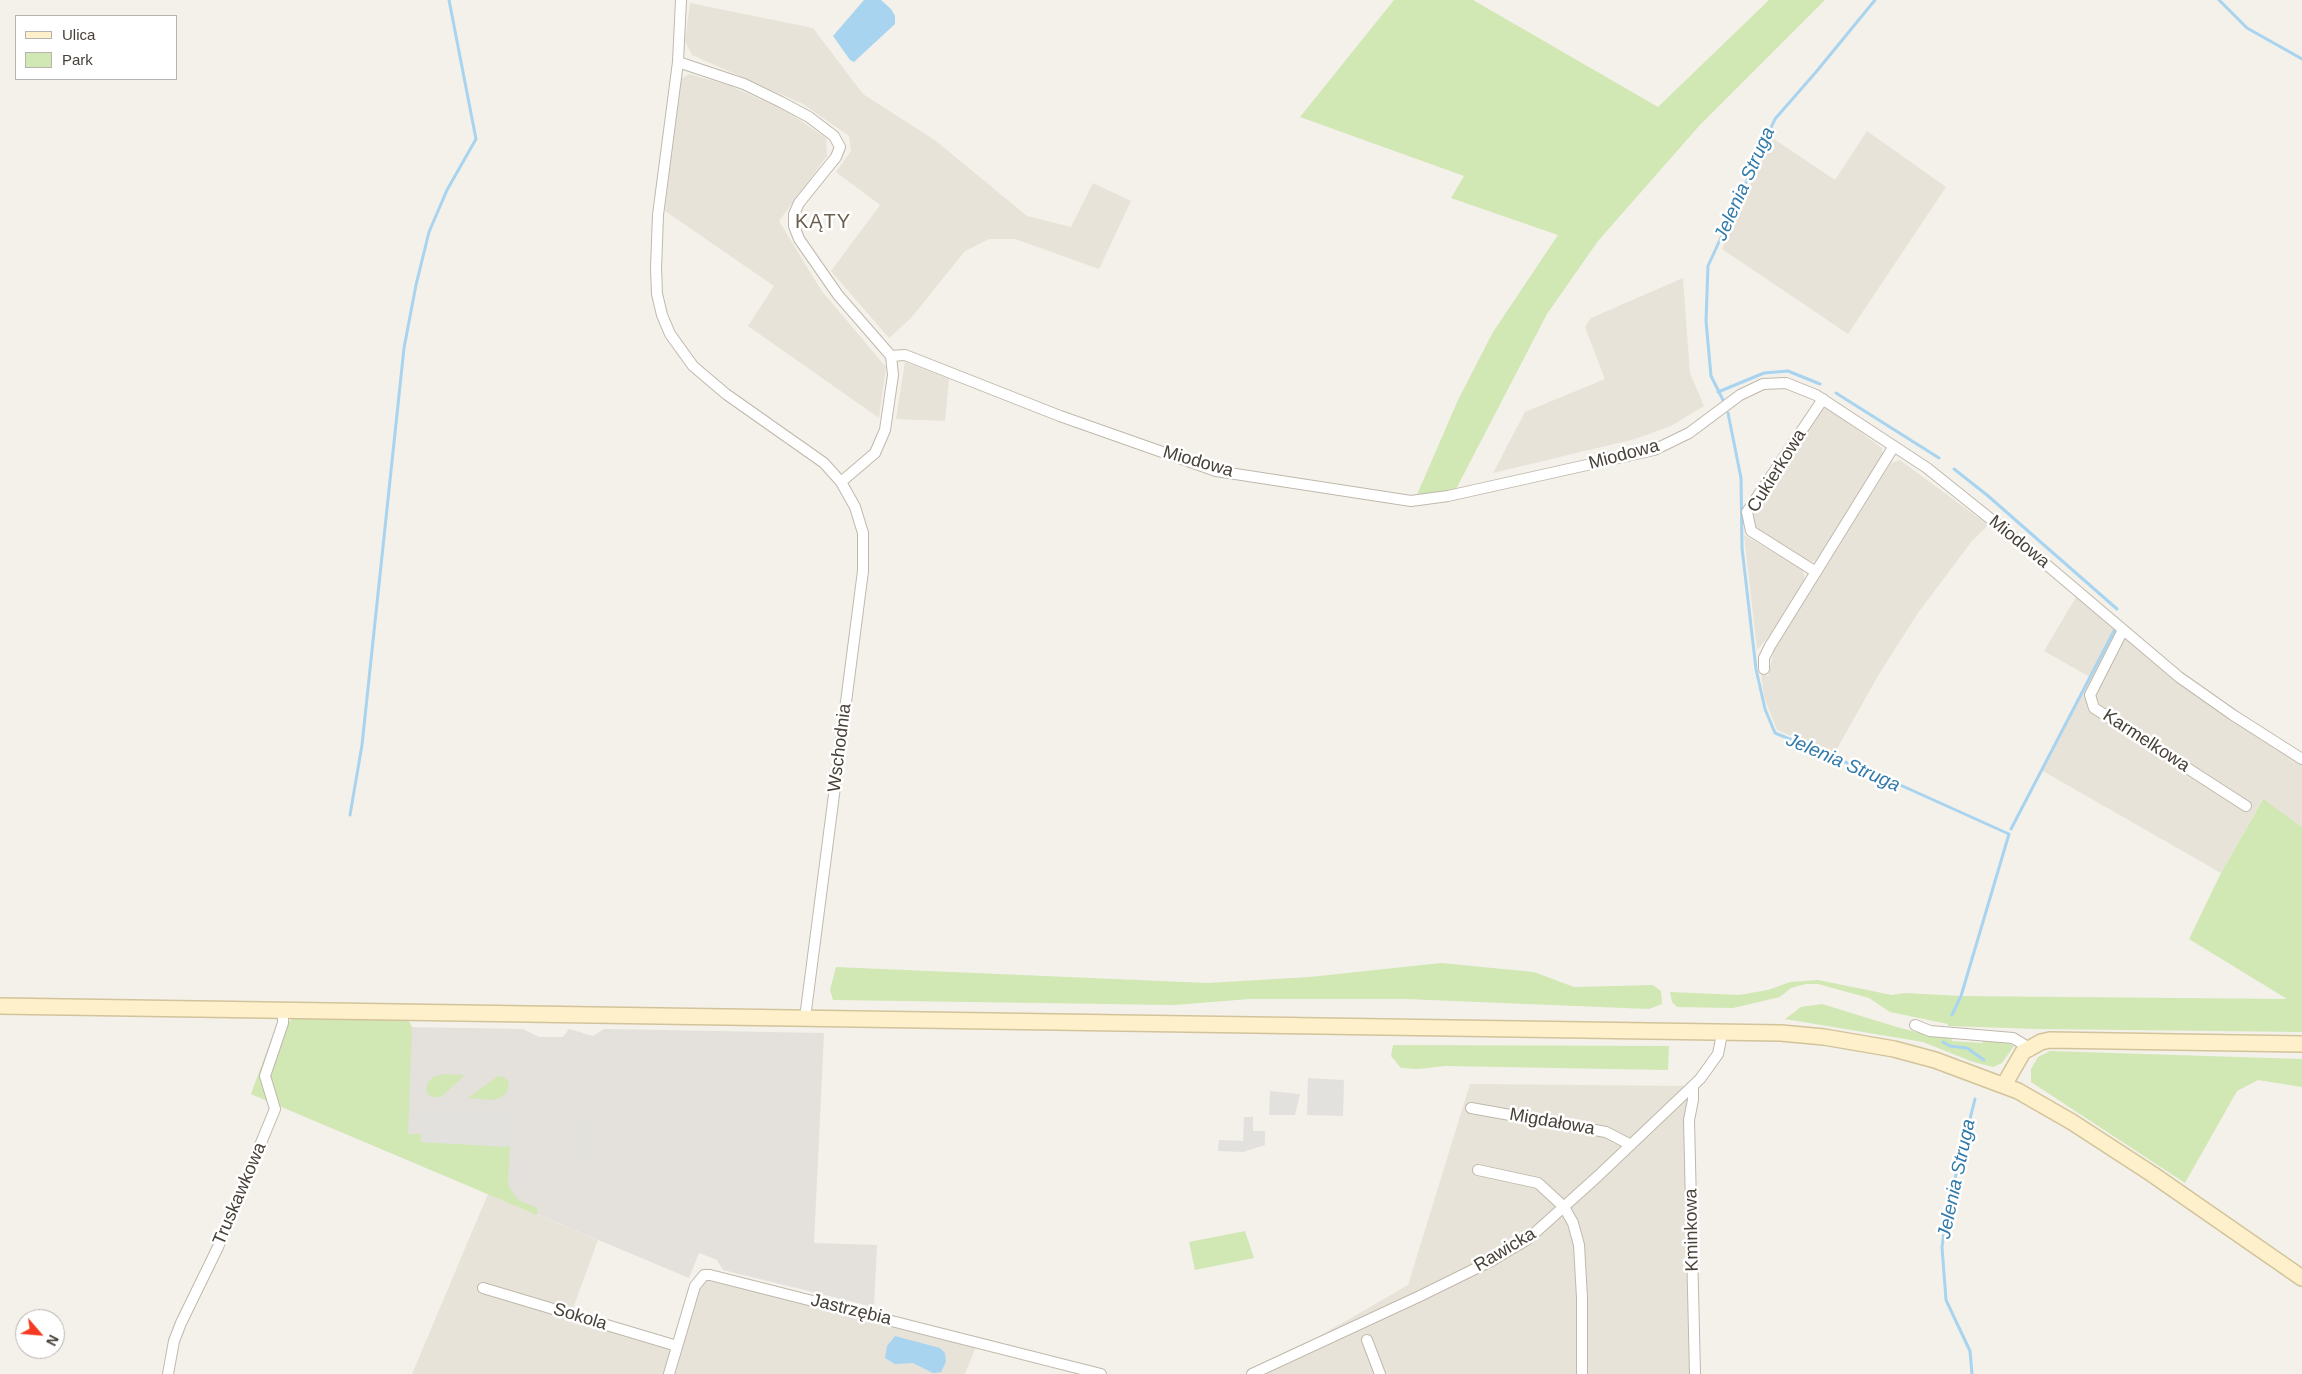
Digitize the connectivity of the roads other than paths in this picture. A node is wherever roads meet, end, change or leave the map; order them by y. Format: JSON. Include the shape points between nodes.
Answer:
{"nodes":[{"id":1,"x":681,"y":0,"type":"edge"},
{"id":2,"x":678,"y":62,"type":"junction"},
{"id":3,"x":891,"y":356,"type":"junction"},
{"id":4,"x":1823,"y":399,"type":"junction"},
{"id":5,"x":1894,"y":446,"type":"junction"},
{"id":6,"x":841,"y":482,"type":"junction"},
{"id":7,"x":1816,"y":572,"type":"junction"},
{"id":8,"x":2123,"y":630,"type":"junction"},
{"id":9,"x":1764,"y":669,"type":"dead end"},
{"id":10,"x":2302,"y":759,"type":"edge"},
{"id":11,"x":2246,"y":806,"type":"dead end"},
{"id":12,"x":0,"y":1006,"type":"edge"},
{"id":13,"x":282,"y":1010,"type":"junction"},
{"id":14,"x":805,"y":1018,"type":"junction"},
{"id":15,"x":1915,"y":1025,"type":"dead end"},
{"id":16,"x":1722,"y":1034,"type":"junction"},
{"id":17,"x":2302,"y":1044,"type":"edge"},
{"id":18,"x":2027,"y":1050,"type":"junction"},
{"id":19,"x":2004,"y":1085,"type":"junction"},
{"id":20,"x":1693,"y":1086,"type":"junction"},
{"id":21,"x":1471,"y":1108,"type":"dead end"},
{"id":22,"x":1631,"y":1145,"type":"junction"},
{"id":23,"x":1478,"y":1170,"type":"dead end"},
{"id":24,"x":1564,"y":1207,"type":"junction"},
{"id":25,"x":2302,"y":1278,"type":"edge"},
{"id":26,"x":483,"y":1288,"type":"dead end"},
{"id":27,"x":1367,"y":1340,"type":"dead end"},
{"id":28,"x":676,"y":1346,"type":"junction"},
{"id":29,"x":168,"y":1374,"type":"edge"},
{"id":30,"x":669,"y":1374,"type":"edge"},
{"id":31,"x":1100,"y":1374,"type":"edge"},
{"id":32,"x":1252,"y":1374,"type":"edge"},
{"id":33,"x":1380,"y":1374,"type":"edge"},
{"id":34,"x":1582,"y":1374,"type":"edge"},
{"id":35,"x":1695,"y":1374,"type":"edge"}],
"edges":[{"from":1,"to":2,"type":"street","name":"Wschodnia"},
{"from":2,"to":3,"type":"street","via":[[759,91],[809,117],[834,136],[840,147],[836,157],[799,203],[794,214],[794,226],[799,239],[838,295]]},
{"from":2,"to":6,"type":"street","name":"Wschodnia","via":[[658,215],[657,294],[662,315],[670,334],[693,366],[726,394],[824,463]]},
{"from":3,"to":4,"type":"street","name":"Miodowa","via":[[905,355],[1060,416],[1216,470],[1411,501],[1448,496],[1654,450],[1689,433],[1740,394],[1764,384],[1786,383]]},
{"from":3,"to":6,"type":"street","via":[[893,375],[881,440],[868,461]]},
{"from":4,"to":5,"type":"street","name":"Miodowa"},
{"from":4,"to":7,"type":"street","name":"Cukierkowa","via":[[1747,512],[1751,531]]},
{"from":5,"to":7,"type":"street"},
{"from":5,"to":8,"type":"street","name":"Miodowa","via":[[1927,468],[2028,549]]},
{"from":6,"to":14,"type":"street","name":"Wschodnia","via":[[855,507],[863,533],[863,563]]},
{"from":7,"to":9,"type":"street","via":[[1770,646],[1764,658]]},
{"from":8,"to":10,"type":"street","name":"Miodowa","via":[[2179,677]]},
{"from":8,"to":11,"type":"street","name":"Karmelkowa","via":[[2090,695],[2094,708]]},
{"from":12,"to":13,"type":"main road"},
{"from":13,"to":14,"type":"main road"},
{"from":13,"to":29,"type":"street","name":"Truskawkowa","via":[[283,1023],[265,1076],[275,1108],[218,1247],[181,1323]]},
{"from":14,"to":16,"type":"main road"},
{"from":15,"to":18,"type":"street","via":[[1930,1031],[2013,1038]]},
{"from":16,"to":19,"type":"main road","via":[[1781,1033],[1858,1042],[1935,1060]]},
{"from":16,"to":20,"type":"street","name":"Rawicka","via":[[1718,1054]]},
{"from":17,"to":18,"type":"main road","via":[[2064,1039],[2041,1042]]},
{"from":18,"to":19,"type":"main road","via":[[2020,1055]]},
{"from":19,"to":25,"type":"main road","via":[[2072,1122]]},
{"from":20,"to":22,"type":"street","name":"Rawicka"},
{"from":20,"to":35,"type":"street","name":"Kminkowa","via":[[1694,1100],[1689,1120]]},
{"from":21,"to":22,"type":"street","name":"Migdałowa","via":[[1606,1132]]},
{"from":22,"to":24,"type":"street","name":"Rawicka"},
{"from":23,"to":24,"type":"street","via":[[1538,1183]]},
{"from":24,"to":32,"type":"street","name":"Rawicka","via":[[1528,1239],[1498,1257]]},
{"from":24,"to":34,"type":"street","via":[[1579,1245]]},
{"from":26,"to":28,"type":"street","name":"Sokola"},
{"from":27,"to":33,"type":"street"},
{"from":28,"to":30,"type":"street","name":"Jastrzębia"},
{"from":28,"to":31,"type":"street","name":"Jastrzębia","via":[[695,1286],[704,1276],[710,1275]]}]}
